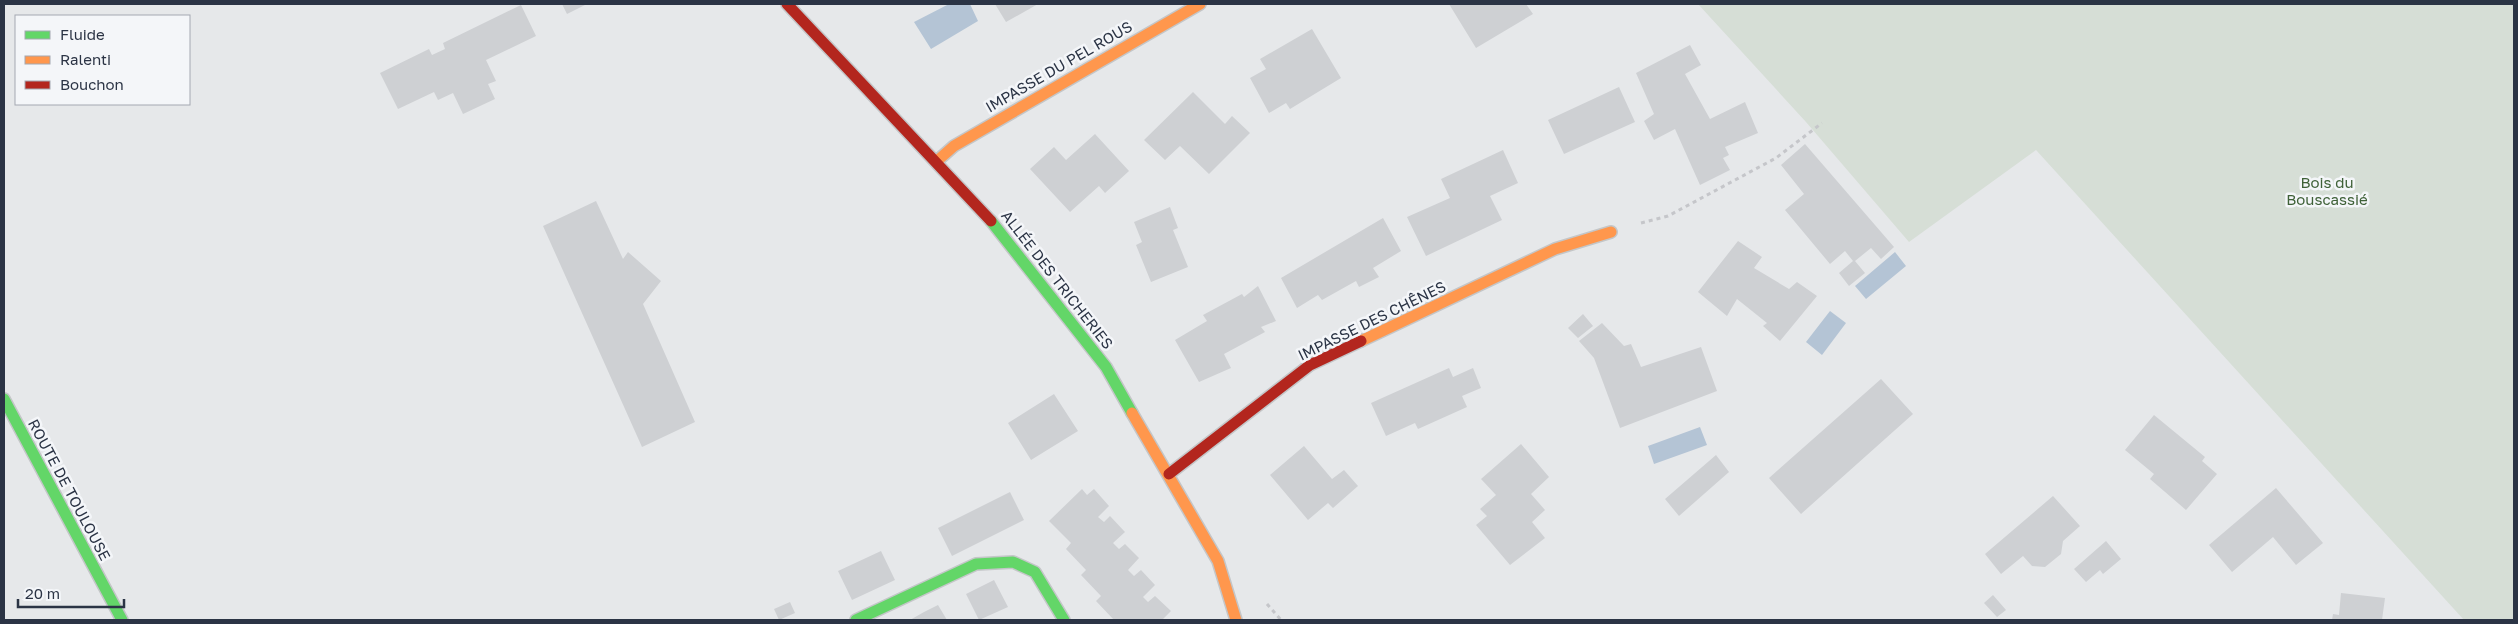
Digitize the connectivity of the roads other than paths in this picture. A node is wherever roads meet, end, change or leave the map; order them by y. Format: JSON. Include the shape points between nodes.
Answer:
{"nodes":[{"id":1,"x":788,"y":4,"type":"edge"},
{"id":2,"x":1200,"y":4,"type":"edge"},
{"id":3,"x":937,"y":161,"type":"junction"},
{"id":4,"x":1611,"y":232,"type":"road end"},
{"id":5,"x":4,"y":399,"type":"edge"},
{"id":6,"x":1169,"y":474,"type":"junction"},
{"id":7,"x":122,"y":620,"type":"edge"},
{"id":8,"x":856,"y":620,"type":"edge"},
{"id":9,"x":1064,"y":620,"type":"edge"},
{"id":10,"x":1236,"y":620,"type":"edge"}],
"edges":[{"from":1,"to":3,"type":"street","name":"ALLÉE DES TRICHERIES"},
{"from":2,"to":3,"type":"street","name":"IMPASSE DU PEL ROUS","via":[[954,146]]},
{"from":3,"to":6,"type":"street","name":"ALLÉE DES TRICHERIES","via":[[985,213],[1106,367]]},
{"from":4,"to":6,"type":"street","name":"IMPASSE DES CHÊNES","via":[[1555,249],[1310,365]]},
{"from":5,"to":7,"type":"street","name":"ROUTE DE TOULOUSE"},
{"from":6,"to":10,"type":"street","name":"ALLÉE DES TRICHERIES","via":[[1218,561]]},
{"from":8,"to":9,"type":"street","via":[[976,564],[1013,562],[1035,572]]}]}
